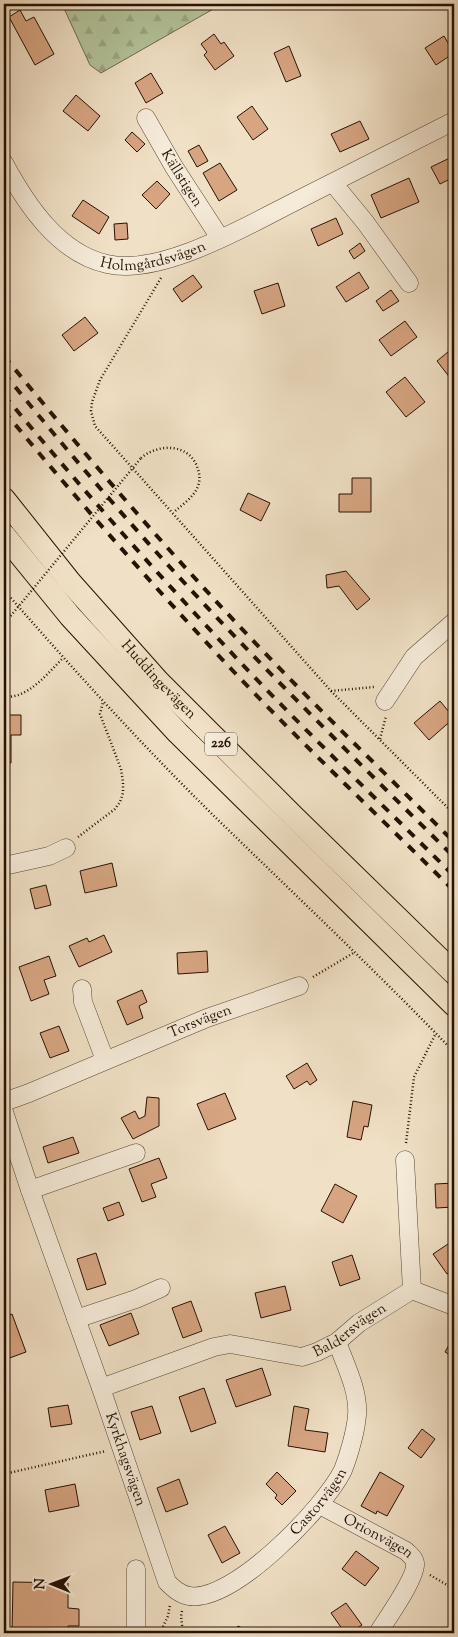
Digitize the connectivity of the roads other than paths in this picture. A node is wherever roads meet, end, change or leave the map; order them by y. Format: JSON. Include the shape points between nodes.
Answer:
{"nodes":[{"id":1,"x":146,"y":118,"type":"dead end"},
{"id":2,"x":454,"y":121,"type":"edge"},
{"id":3,"x":4,"y":163,"type":"edge"},
{"id":4,"x":333,"y":183,"type":"junction"},
{"id":5,"x":220,"y":238,"type":"junction"},
{"id":6,"x":409,"y":283,"type":"dead end"},
{"id":7,"x":4,"y":499,"type":"edge"},
{"id":8,"x":4,"y":535,"type":"edge"},
{"id":9,"x":454,"y":622,"type":"edge"},
{"id":10,"x":385,"y":701,"type":"road end"},
{"id":11,"x":66,"y":848,"type":"road end"},
{"id":12,"x":4,"y":866,"type":"edge"},
{"id":13,"x":454,"y":973,"type":"edge"},
{"id":14,"x":299,"y":986,"type":"road end"},
{"id":15,"x":82,"y":989,"type":"dead end"},
{"id":16,"x":454,"y":1005,"type":"edge"},
{"id":17,"x":105,"y":1060,"type":"junction"},
{"id":18,"x":4,"y":1102,"type":"edge"},
{"id":19,"x":4,"y":1112,"type":"edge"},
{"id":20,"x":136,"y":1152,"type":"dead end"},
{"id":21,"x":404,"y":1160,"type":"road end"},
{"id":22,"x":30,"y":1190,"type":"junction"},
{"id":23,"x":161,"y":1288,"type":"dead end"},
{"id":24,"x":412,"y":1290,"type":"junction"},
{"id":25,"x":454,"y":1306,"type":"edge"},
{"id":26,"x":76,"y":1319,"type":"junction"},
{"id":27,"x":336,"y":1342,"type":"junction"},
{"id":28,"x":102,"y":1388,"type":"junction"},
{"id":29,"x":320,"y":1505,"type":"junction"},
{"id":30,"x":136,"y":1569,"type":"dead end"},
{"id":31,"x":180,"y":1592,"type":"joint"},
{"id":32,"x":136,"y":1633,"type":"edge"},
{"id":33,"x":378,"y":1633,"type":"edge"}],
"edges":[{"from":1,"to":5,"type":"street","name":"Källstigen"},
{"from":2,"to":4,"type":"street","name":"Holmgårdsvägen"},
{"from":3,"to":5,"type":"street","name":"Holmgårdsvägen","via":[[20,192],[53,232],[95,261],[117,266],[151,263],[197,250]]},
{"from":4,"to":5,"type":"street","name":"Holmgårdsvägen"},
{"from":4,"to":6,"type":"street"},
{"from":7,"to":13,"type":"main road","name":"Huddingevägen","number":"226","via":[[70,582],[158,681]]},
{"from":8,"to":16,"type":"main road","name":"Huddingevägen","number":"226","via":[[70,616],[178,733]]},
{"from":9,"to":10,"type":"street","via":[[414,657]]},
{"from":11,"to":12,"type":"street","via":[[48,856]]},
{"from":14,"to":17,"type":"street","name":"Torsvägen","via":[[207,1018]]},
{"from":15,"to":17,"type":"street","via":[[83,1002]]},
{"from":17,"to":18,"type":"street","name":"Torsvägen"},
{"from":19,"to":22,"type":"street","name":"Kyrkhagsvägen"},
{"from":20,"to":22,"type":"street"},
{"from":21,"to":24,"type":"street"},
{"from":22,"to":26,"type":"street","name":"Kyrkhagsvägen"},
{"from":23,"to":26,"type":"street"},
{"from":24,"to":25,"type":"street"},
{"from":24,"to":27,"type":"street","name":"Baldersvägen","via":[[359,1323]]},
{"from":26,"to":28,"type":"street","name":"Kyrkhagsvägen"},
{"from":27,"to":28,"type":"street","name":"Baldersvägen","via":[[302,1356],[230,1344],[214,1346]]},
{"from":27,"to":29,"type":"street","name":"Castorvägen","via":[[357,1402],[357,1416],[343,1470]]},
{"from":28,"to":31,"type":"street","name":"Kyrkhagsvägen","via":[[167,1582]]},
{"from":29,"to":31,"type":"street","name":"Castorvägen","via":[[285,1542],[219,1590],[206,1595]]},
{"from":29,"to":33,"type":"street","name":"Orionvägen","via":[[413,1557],[412,1578]]},
{"from":30,"to":32,"type":"street"}]}
